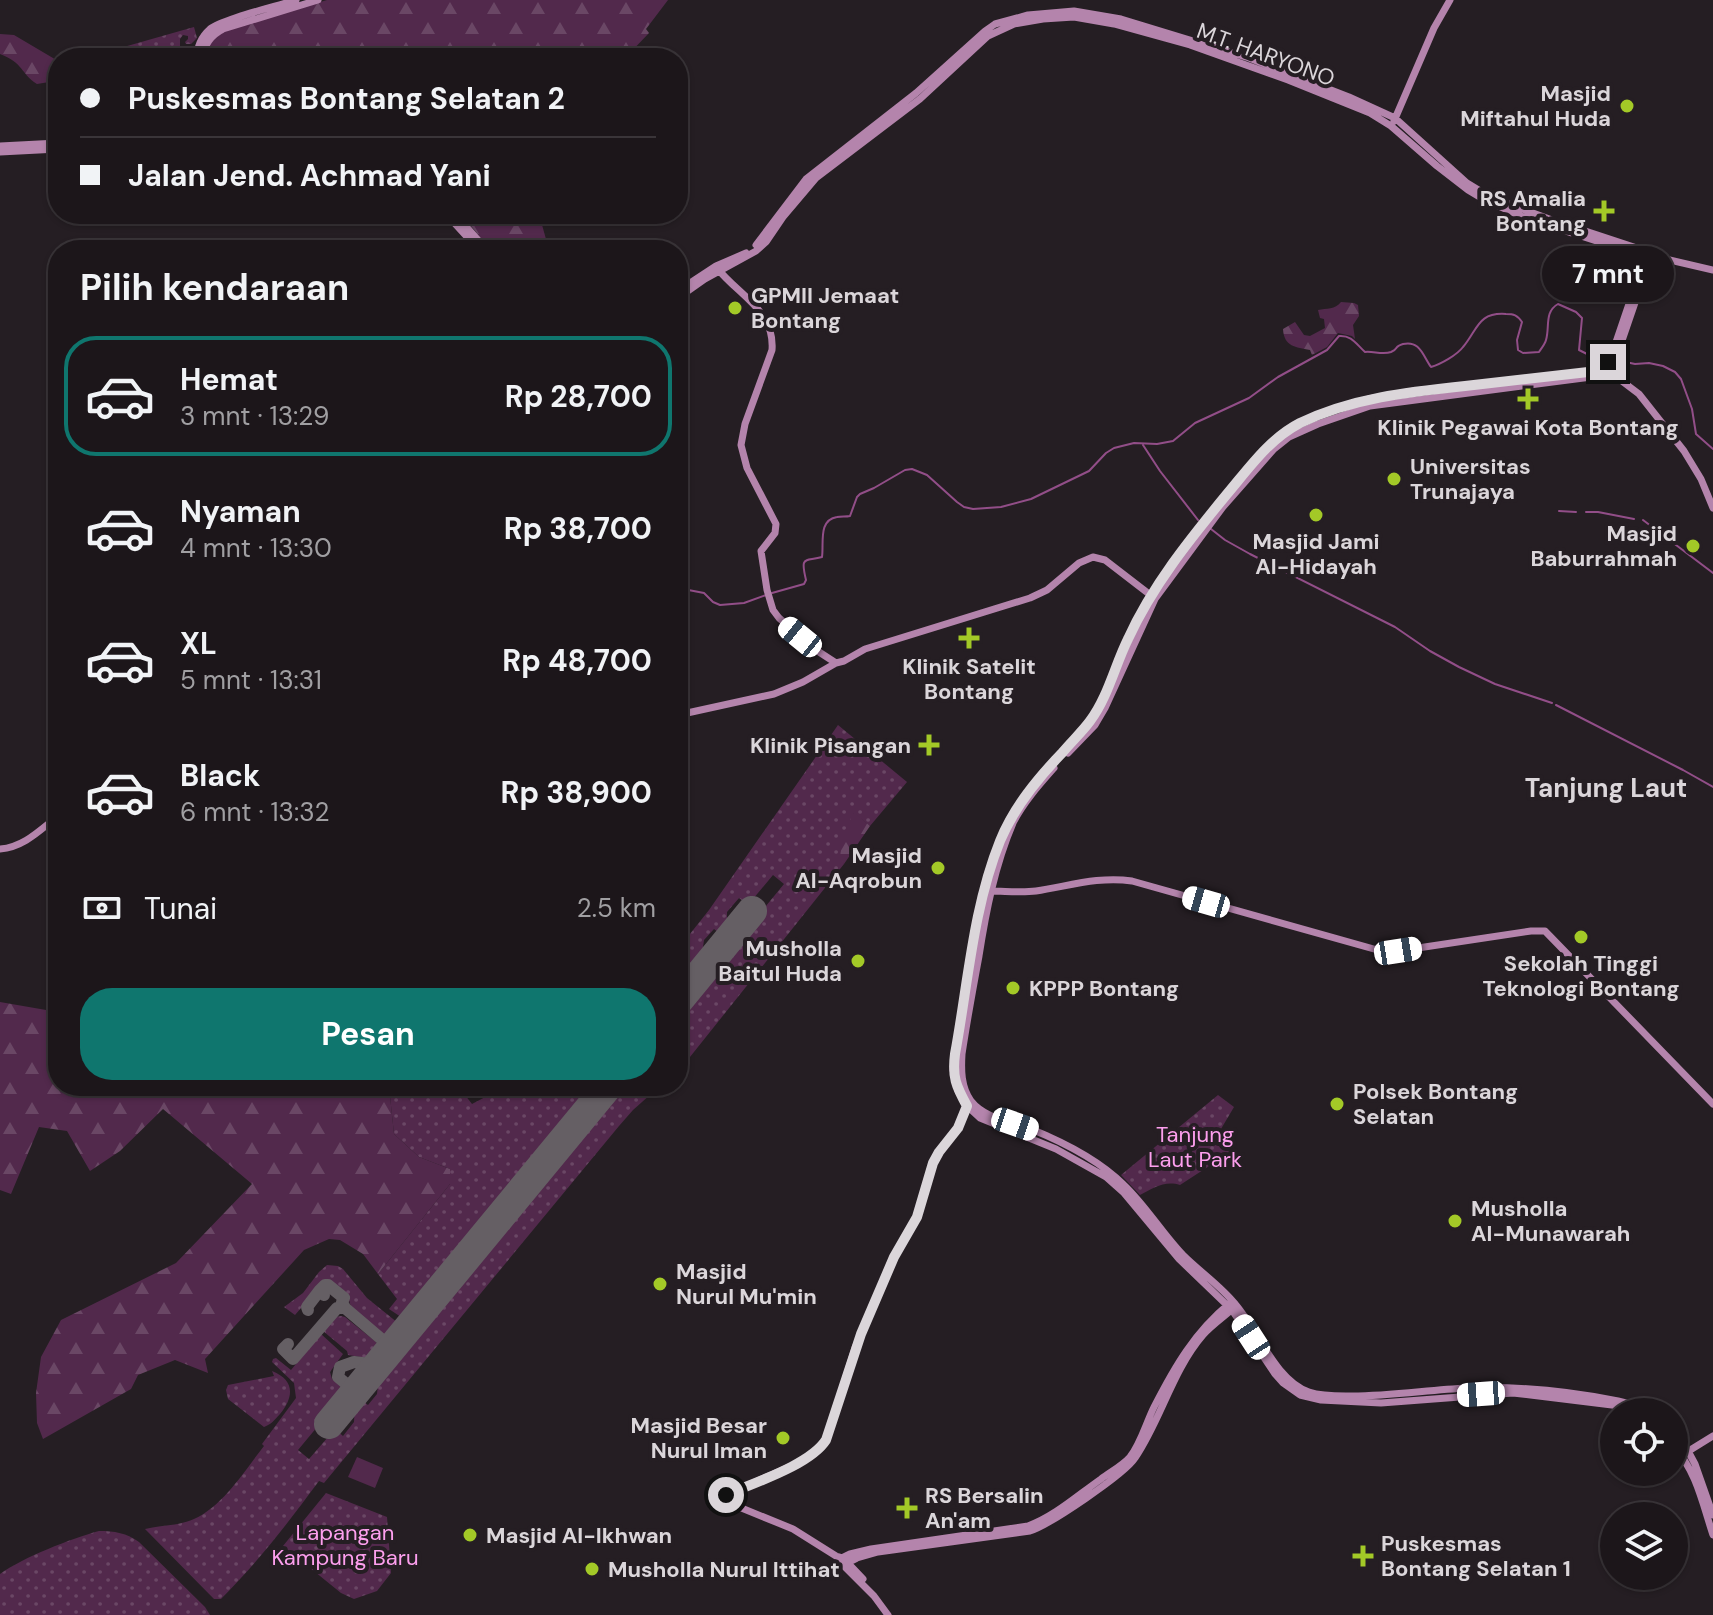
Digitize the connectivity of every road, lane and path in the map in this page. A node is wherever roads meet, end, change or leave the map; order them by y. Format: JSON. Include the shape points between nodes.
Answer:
{"nodes":[{"id":1,"x":296,"y":0,"type":"edge"},
{"id":2,"x":318,"y":0,"type":"edge"},
{"id":3,"x":1450,"y":0,"type":"edge"},
{"id":4,"x":198,"y":48,"type":"edge"},
{"id":5,"x":204,"y":48,"type":"edge"},
{"id":6,"x":1393,"y":122,"type":"junction"},
{"id":7,"x":48,"y":147,"type":"edge"},
{"id":8,"x":0,"y":149,"type":"edge"},
{"id":9,"x":455,"y":224,"type":"edge"},
{"id":10,"x":464,"y":224,"type":"edge"},
{"id":11,"x":470,"y":240,"type":"edge"},
{"id":12,"x":478,"y":240,"type":"edge"},
{"id":13,"x":1650,"y":255,"type":"junction"},
{"id":14,"x":717,"y":268,"type":"junction"},
{"id":15,"x":1713,"y":270,"type":"edge"},
{"id":16,"x":688,"y":285,"type":"edge"},
{"id":17,"x":688,"y":290,"type":"edge"},
{"id":18,"x":1610,"y":363,"type":"junction"},
{"id":19,"x":1713,"y":508,"type":"edge"},
{"id":20,"x":1152,"y":598,"type":"junction"},
{"id":21,"x":836,"y":663,"type":"junction"},
{"id":22,"x":688,"y":713,"type":"edge"},
{"id":23,"x":48,"y":824,"type":"edge"},
{"id":24,"x":0,"y":849,"type":"edge"},
{"id":25,"x":988,"y":891,"type":"junction"},
{"id":26,"x":969,"y":1103,"type":"junction"},
{"id":27,"x":1713,"y":1104,"type":"edge"},
{"id":28,"x":1232,"y":1305,"type":"junction"},
{"id":29,"x":1218,"y":1321,"type":"junction"},
{"id":30,"x":1242,"y":1322,"type":"junction"},
{"id":31,"x":1166,"y":1391,"type":"junction"},
{"id":32,"x":1546,"y":1393,"type":"junction"},
{"id":33,"x":1352,"y":1399,"type":"junction"},
{"id":34,"x":1600,"y":1399,"type":"edge"},
{"id":35,"x":1600,"y":1403,"type":"edge"},
{"id":36,"x":1713,"y":1436,"type":"edge"},
{"id":37,"x":1688,"y":1452,"type":"edge"},
{"id":38,"x":1688,"y":1458,"type":"edge"},
{"id":39,"x":1688,"y":1464,"type":"edge"},
{"id":40,"x":1713,"y":1515,"type":"edge"},
{"id":41,"x":1713,"y":1535,"type":"edge"},
{"id":42,"x":842,"y":1560,"type":"junction"},
{"id":43,"x":891,"y":1615,"type":"edge"}],
"edges":[{"from":1,"to":4,"type":"street","via":[[216,25]]},
{"from":2,"to":5,"type":"street","via":[[223,29]]},
{"from":3,"to":6,"type":"street"},
{"from":6,"to":13,"type":"street","name":"M.T. HARYONO","via":[[1490,197]]},
{"from":6,"to":14,"type":"street","name":"M.T. HARYONO","via":[[1140,31],[1074,17],[1014,24],[988,36],[920,99],[816,178],[756,251]]},
{"from":7,"to":8,"type":"street"},
{"from":9,"to":11,"type":"street"},
{"from":10,"to":12,"type":"street"},
{"from":13,"to":15,"type":"street","name":"M.T. HARYONO"},
{"from":13,"to":18,"type":"street"},
{"from":14,"to":16,"type":"street"},
{"from":14,"to":17,"type":"street"},
{"from":14,"to":21,"type":"street","via":[[760,311],[772,337],[742,438],[743,459],[777,528],[761,551],[768,594],[784,624]]},
{"from":18,"to":19,"type":"street","via":[[1684,451]]},
{"from":18,"to":20,"type":"street","via":[[1599,376],[1368,399],[1314,421],[1274,449],[1204,526]]},
{"from":20,"to":21,"type":"street","via":[[1093,557],[1040,594]]},
{"from":20,"to":25,"type":"street","via":[[1128,637],[1090,722],[1010,818],[993,858]]},
{"from":21,"to":22,"type":"street","via":[[774,694]]},
{"from":23,"to":24,"type":"street","via":[[23,843]]},
{"from":25,"to":26,"type":"street","via":[[953,1070]]},
{"from":25,"to":27,"type":"street","via":[[1132,881],[1389,951],[1545,931]]},
{"from":26,"to":28,"type":"street","via":[[982,1119],[1056,1149],[1106,1177],[1179,1259]]},
{"from":26,"to":42,"type":"street","via":[[933,1163],[917,1217],[855,1348],[826,1440],[796,1464],[726,1495],[739,1507],[793,1529]]},
{"from":28,"to":29,"type":"street"},
{"from":28,"to":30,"type":"street"},
{"from":28,"to":31,"type":"street","via":[[1198,1334]]},
{"from":28,"to":33,"type":"street","via":[[1296,1386]]},
{"from":29,"to":30,"type":"street"},
{"from":29,"to":31,"type":"street"},
{"from":30,"to":33,"type":"street","via":[[1291,1390],[1308,1398]]},
{"from":31,"to":42,"type":"street","via":[[1131,1460],[1037,1523],[871,1549]]},
{"from":32,"to":33,"type":"street","via":[[1381,1403]]},
{"from":32,"to":34,"type":"street"},
{"from":32,"to":35,"type":"street"},
{"from":36,"to":37,"type":"street"},
{"from":38,"to":40,"type":"street"},
{"from":39,"to":41,"type":"street"},
{"from":42,"to":43,"type":"street","via":[[877,1593]]}]}
